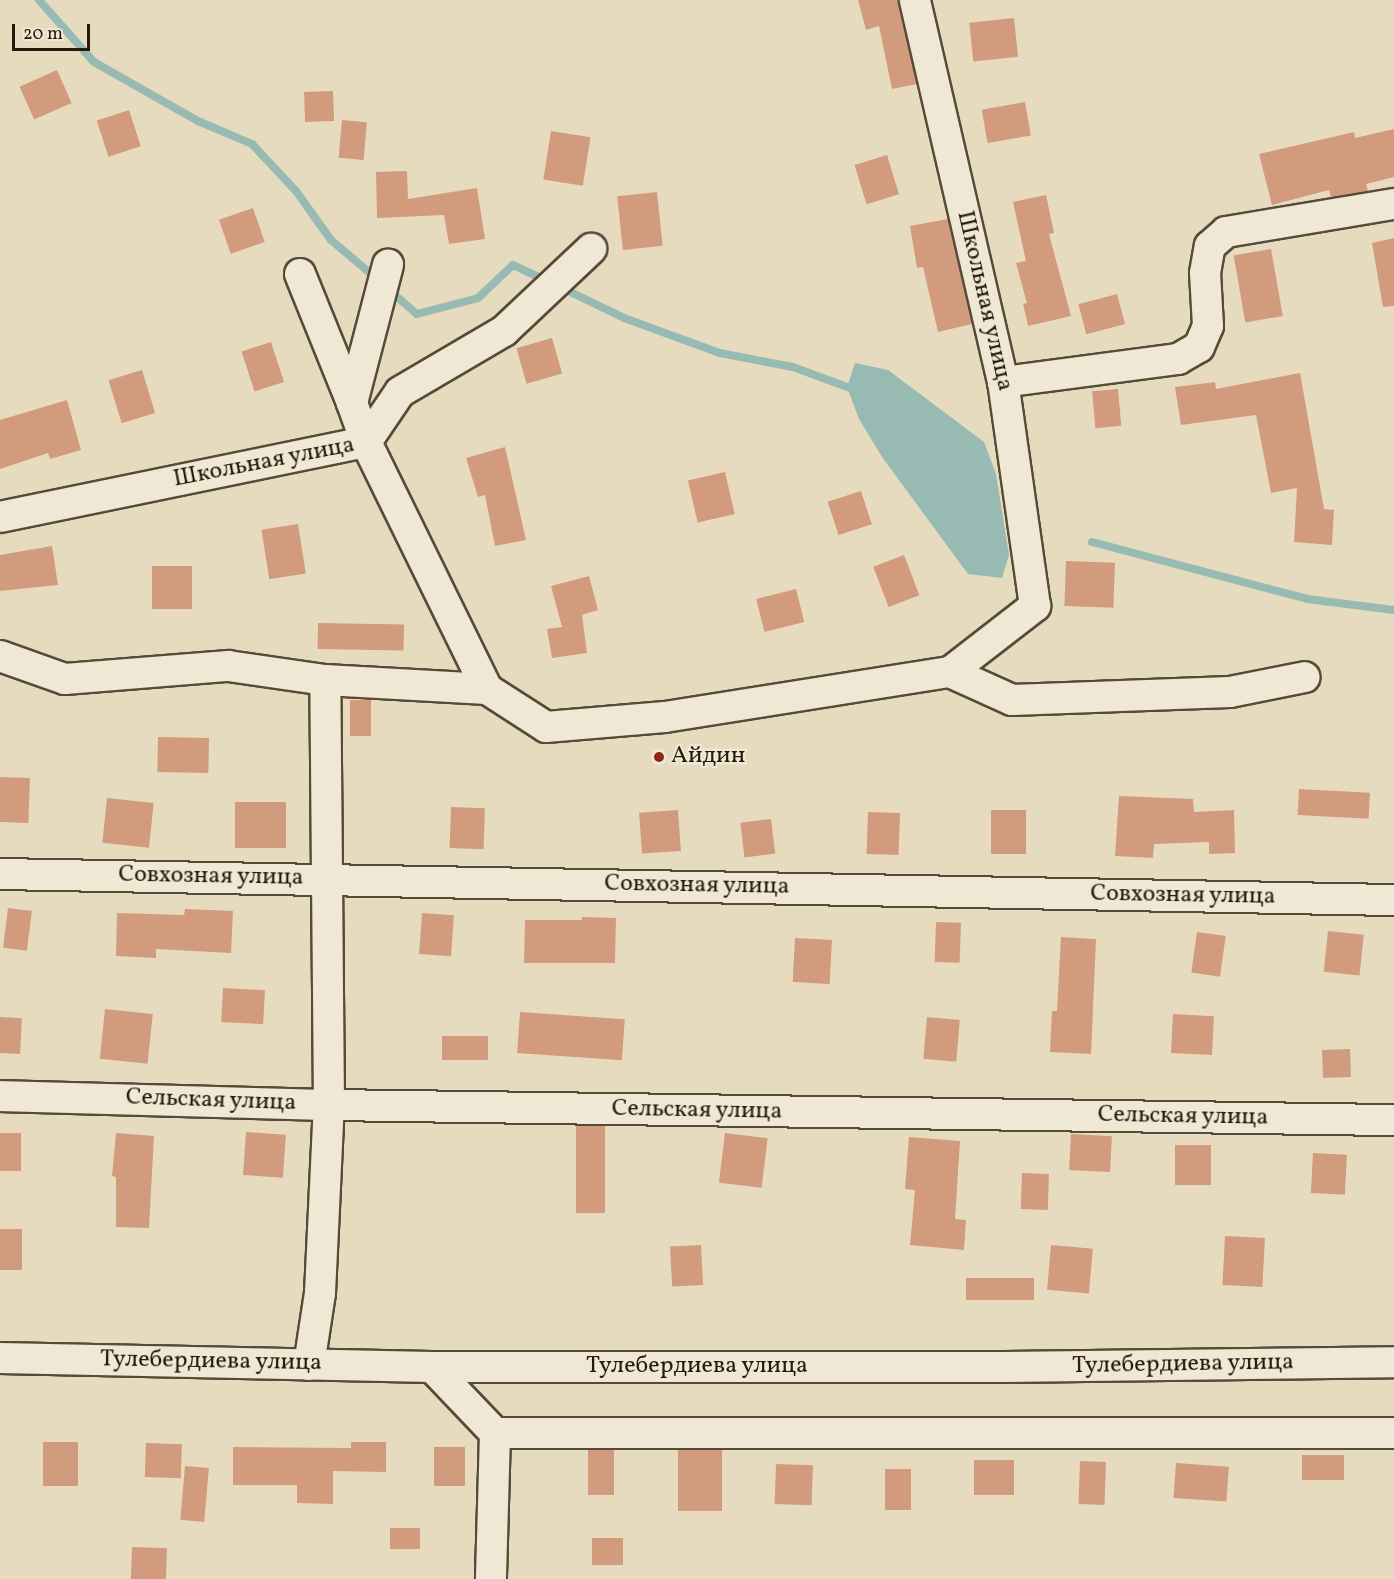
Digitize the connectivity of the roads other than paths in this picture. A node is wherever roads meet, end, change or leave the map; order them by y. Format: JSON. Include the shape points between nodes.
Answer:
{"nodes":[{"id":1,"x":915,"y":0,"type":"edge"},
{"id":2,"x":1394,"y":204,"type":"edge"},
{"id":3,"x":591,"y":249,"type":"dead end"},
{"id":4,"x":388,"y":265,"type":"dead end"},
{"id":5,"x":300,"y":274,"type":"dead end"},
{"id":6,"x":1003,"y":382,"type":"junction"},
{"id":7,"x":352,"y":403,"type":"junction"},
{"id":8,"x":366,"y":442,"type":"junction"},
{"id":9,"x":0,"y":517,"type":"edge"},
{"id":10,"x":0,"y":656,"type":"edge"},
{"id":11,"x":950,"y":672,"type":"junction"},
{"id":12,"x":1305,"y":677,"type":"dead end"},
{"id":13,"x":325,"y":680,"type":"junction"},
{"id":14,"x":487,"y":689,"type":"junction"},
{"id":15,"x":0,"y":874,"type":"edge"},
{"id":16,"x":326,"y":878,"type":"junction"},
{"id":17,"x":1394,"y":900,"type":"edge"},
{"id":18,"x":0,"y":1096,"type":"edge"},
{"id":19,"x":329,"y":1105,"type":"junction"},
{"id":20,"x":1394,"y":1120,"type":"edge"},
{"id":21,"x":0,"y":1358,"type":"edge"},
{"id":22,"x":1394,"y":1362,"type":"edge"},
{"id":23,"x":309,"y":1365,"type":"junction"},
{"id":24,"x":432,"y":1367,"type":"junction"},
{"id":25,"x":495,"y":1433,"type":"junction"},
{"id":26,"x":1394,"y":1433,"type":"edge"},
{"id":27,"x":491,"y":1579,"type":"edge"}],
"edges":[{"from":1,"to":6,"type":"street","name":"Школьная улица"},
{"from":2,"to":6,"type":"street","via":[[1227,232],[1210,246],[1205,273],[1208,326],[1199,347],[1178,359]]},
{"from":3,"to":8,"type":"street","via":[[504,331],[400,392]]},
{"from":4,"to":7,"type":"street"},
{"from":5,"to":7,"type":"street"},
{"from":6,"to":11,"type":"street","name":"Школьная улица","via":[[1035,606]]},
{"from":7,"to":8,"type":"street"},
{"from":8,"to":9,"type":"street","name":"Школьная улица"},
{"from":8,"to":14,"type":"street","name":"Школьная улица"},
{"from":10,"to":13,"type":"street","via":[[66,679],[228,666]]},
{"from":11,"to":12,"type":"street","via":[[1012,700],[1230,692]]},
{"from":11,"to":14,"type":"street","via":[[665,717],[546,727]]},
{"from":13,"to":14,"type":"street"},
{"from":13,"to":16,"type":"street"},
{"from":15,"to":16,"type":"street","name":"Совхозная улица"},
{"from":16,"to":17,"type":"street","name":"Совхозная улица"},
{"from":16,"to":19,"type":"street"},
{"from":18,"to":19,"type":"street","name":"Сельская улица"},
{"from":19,"to":20,"type":"street","name":"Сельская улица"},
{"from":19,"to":23,"type":"street","via":[[320,1293]]},
{"from":21,"to":23,"type":"street","name":"Тулебердиева улица"},
{"from":22,"to":24,"type":"street","name":"Тулебердиева улица"},
{"from":23,"to":24,"type":"street","name":"Тулебердиева улица"},
{"from":24,"to":25,"type":"street"},
{"from":25,"to":26,"type":"street"},
{"from":25,"to":27,"type":"street"}]}
